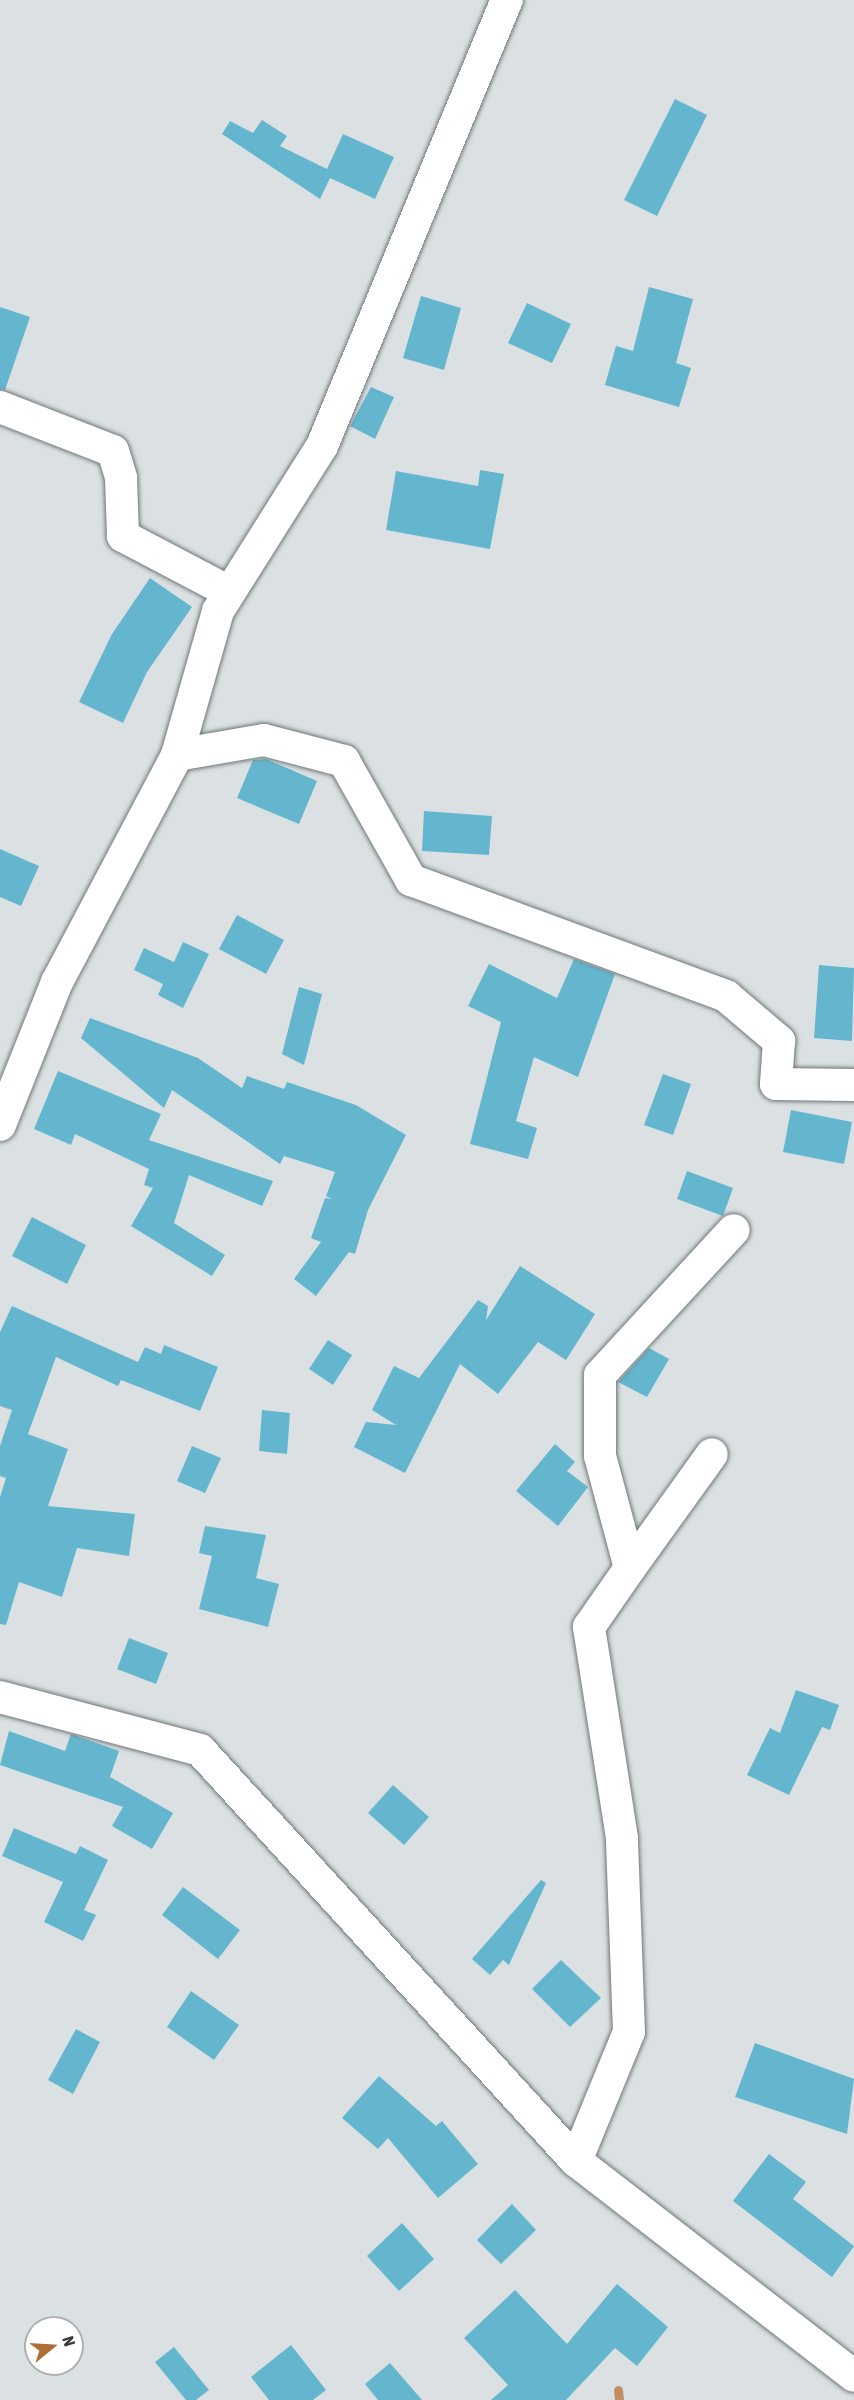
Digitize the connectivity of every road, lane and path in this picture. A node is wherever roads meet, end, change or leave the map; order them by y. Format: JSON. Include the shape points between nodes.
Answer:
{"nodes":[{"id":1,"x":507,"y":0,"type":"edge"},
{"id":2,"x":0,"y":407,"type":"edge"},
{"id":3,"x":229,"y":592,"type":"junction"},
{"id":4,"x":177,"y":755,"type":"junction"},
{"id":5,"x":854,"y":1085,"type":"edge"},
{"id":6,"x":0,"y":1125,"type":"edge"},
{"id":7,"x":734,"y":1230,"type":"dead end"},
{"id":8,"x":712,"y":1454,"type":"dead end"},
{"id":9,"x":630,"y":1568,"type":"junction"},
{"id":10,"x":0,"y":1697,"type":"edge"},
{"id":11,"x":576,"y":2161,"type":"junction"},
{"id":12,"x":854,"y":2376,"type":"edge"}],
"edges":[{"from":1,"to":3,"type":"street","via":[[322,446]]},
{"from":2,"to":3,"type":"street","via":[[113,451],[121,478],[123,536]]},
{"from":3,"to":4,"type":"street","via":[[218,610]]},
{"from":4,"to":5,"type":"street","via":[[264,740],[344,761],[411,880],[726,996],[779,1041],[776,1084]]},
{"from":4,"to":6,"type":"street","via":[[57,982]]},
{"from":7,"to":9,"type":"street","via":[[600,1375],[600,1456]]},
{"from":8,"to":9,"type":"street"},
{"from":9,"to":11,"type":"street","via":[[589,1627],[622,1838],[629,2032]]},
{"from":10,"to":11,"type":"street","via":[[200,1749]]},
{"from":11,"to":12,"type":"street"}]}
